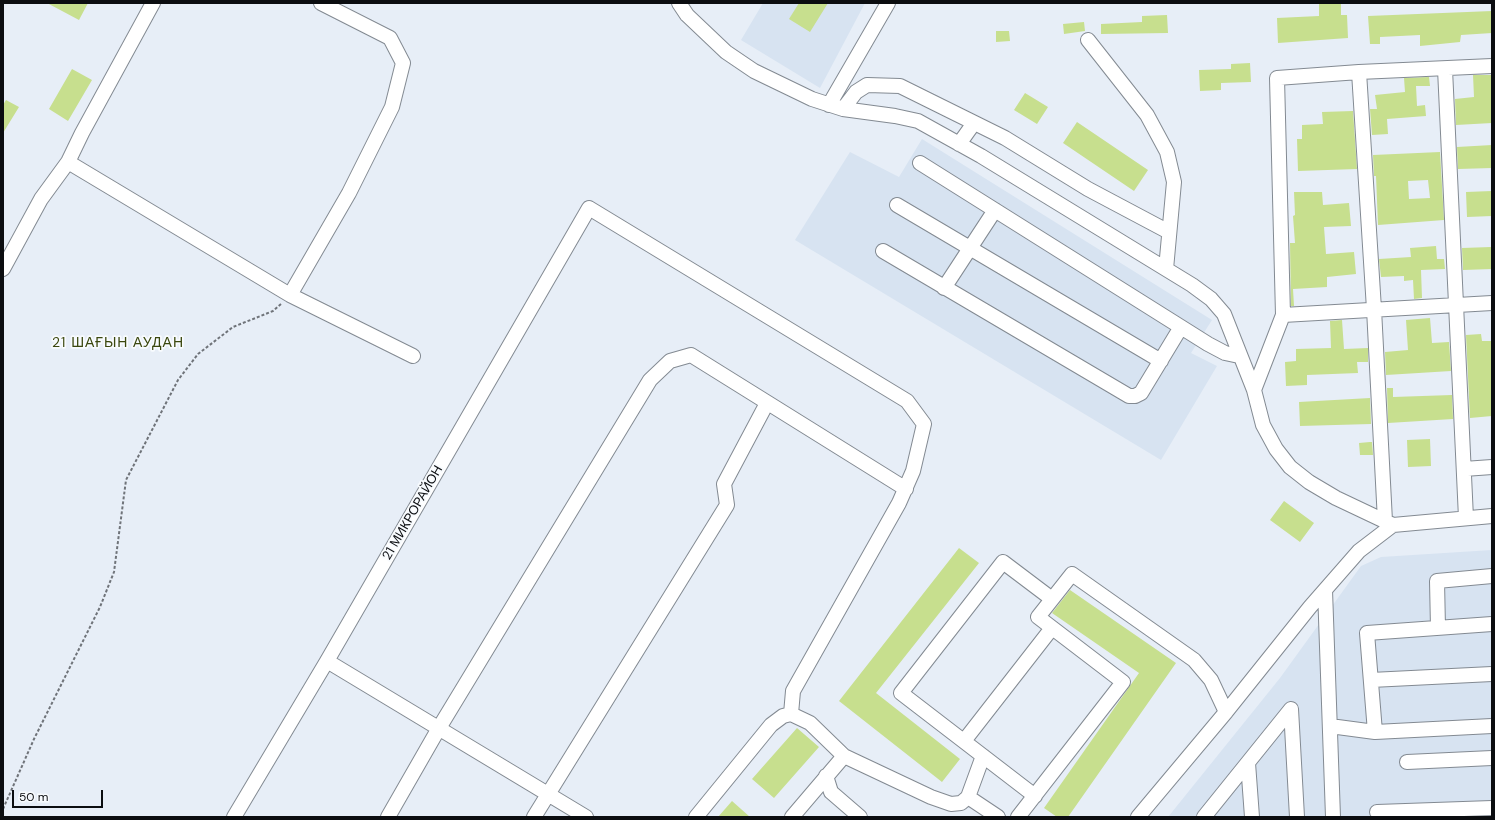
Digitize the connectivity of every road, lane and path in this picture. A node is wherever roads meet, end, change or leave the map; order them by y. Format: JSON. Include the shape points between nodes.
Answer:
{"nodes":[{"id":1,"x":153,"y":3,"type":"edge"},
{"id":2,"x":321,"y":3,"type":"edge"},
{"id":3,"x":679,"y":3,"type":"edge"},
{"id":4,"x":888,"y":3,"type":"edge"},
{"id":5,"x":1088,"y":40,"type":"dead end"},
{"id":6,"x":1492,"y":66,"type":"edge"},
{"id":7,"x":1445,"y":69,"type":"junction"},
{"id":8,"x":1359,"y":72,"type":"junction"},
{"id":9,"x":830,"y":105,"type":"junction"},
{"id":10,"x":843,"y":109,"type":"junction"},
{"id":11,"x":974,"y":123,"type":"junction"},
{"id":12,"x":959,"y":144,"type":"junction"},
{"id":13,"x":68,"y":162,"type":"junction"},
{"id":14,"x":920,"y":163,"type":"dead end"},
{"id":15,"x":897,"y":205,"type":"dead end"},
{"id":16,"x":995,"y":210,"type":"junction"},
{"id":17,"x":1169,"y":232,"type":"junction"},
{"id":18,"x":970,"y":248,"type":"junction"},
{"id":19,"x":883,"y":251,"type":"dead end"},
{"id":20,"x":3,"y":269,"type":"edge"},
{"id":21,"x":1166,"y":269,"type":"junction"},
{"id":22,"x":944,"y":288,"type":"junction"},
{"id":23,"x":290,"y":295,"type":"junction"},
{"id":24,"x":1492,"y":303,"type":"edge"},
{"id":25,"x":1456,"y":305,"type":"junction"},
{"id":26,"x":1374,"y":309,"type":"junction"},
{"id":27,"x":1283,"y":315,"type":"junction"},
{"id":28,"x":1181,"y":327,"type":"junction"},
{"id":29,"x":413,"y":356,"type":"dead end"},
{"id":30,"x":1240,"y":356,"type":"junction"},
{"id":31,"x":1161,"y":361,"type":"junction"},
{"id":32,"x":1254,"y":390,"type":"junction"},
{"id":33,"x":767,"y":403,"type":"junction"},
{"id":34,"x":1492,"y":468,"type":"edge"},
{"id":35,"x":1464,"y":469,"type":"junction"},
{"id":36,"x":906,"y":489,"type":"junction"},
{"id":37,"x":1492,"y":516,"type":"edge"},
{"id":38,"x":1466,"y":518,"type":"junction"},
{"id":39,"x":1389,"y":523,"type":"junction"},
{"id":40,"x":1492,"y":576,"type":"edge"},
{"id":41,"x":1325,"y":590,"type":"junction"},
{"id":42,"x":1052,"y":599,"type":"junction"},
{"id":43,"x":1492,"y":624,"type":"edge"},
{"id":44,"x":1052,"y":628,"type":"junction"},
{"id":45,"x":1438,"y":628,"type":"junction"},
{"id":46,"x":327,"y":661,"type":"junction"},
{"id":47,"x":1492,"y":674,"type":"edge"},
{"id":48,"x":1371,"y":680,"type":"junction"},
{"id":49,"x":1226,"y":712,"type":"junction"},
{"id":50,"x":791,"y":714,"type":"junction"},
{"id":51,"x":1330,"y":726,"type":"junction"},
{"id":52,"x":1492,"y":726,"type":"edge"},
{"id":53,"x":439,"y":728,"type":"junction"},
{"id":54,"x":1375,"y":732,"type":"junction"},
{"id":55,"x":964,"y":741,"type":"junction"},
{"id":56,"x":844,"y":756,"type":"junction"},
{"id":57,"x":983,"y":756,"type":"junction"},
{"id":58,"x":1492,"y":758,"type":"edge"},
{"id":59,"x":1407,"y":762,"type":"dead end"},
{"id":60,"x":1248,"y":763,"type":"junction"},
{"id":61,"x":826,"y":776,"type":"junction"},
{"id":62,"x":547,"y":794,"type":"junction"},
{"id":63,"x":1035,"y":796,"type":"junction"},
{"id":64,"x":968,"y":798,"type":"junction"},
{"id":65,"x":1492,"y":808,"type":"edge"},
{"id":66,"x":3,"y":809,"type":"edge"},
{"id":67,"x":1215,"y":810,"type":"edge"},
{"id":68,"x":1377,"y":812,"type":"dead end"},
{"id":69,"x":234,"y":817,"type":"edge"},
{"id":70,"x":388,"y":817,"type":"edge"},
{"id":71,"x":534,"y":817,"type":"edge"},
{"id":72,"x":586,"y":817,"type":"edge"},
{"id":73,"x":696,"y":817,"type":"edge"},
{"id":74,"x":792,"y":817,"type":"edge"},
{"id":75,"x":860,"y":817,"type":"edge"},
{"id":76,"x":998,"y":817,"type":"edge"},
{"id":77,"x":1018,"y":817,"type":"edge"},
{"id":78,"x":1138,"y":817,"type":"edge"},
{"id":79,"x":1204,"y":817,"type":"edge"},
{"id":80,"x":1252,"y":817,"type":"edge"},
{"id":81,"x":1297,"y":817,"type":"edge"},
{"id":82,"x":1333,"y":817,"type":"edge"}],
"edges":[{"from":1,"to":13,"type":"street"},
{"from":2,"to":23,"type":"street","via":[[390,38],[403,63],[392,107],[349,193]]},
{"from":3,"to":9,"type":"street","via":[[726,52],[754,71]]},
{"from":4,"to":9,"type":"street"},
{"from":5,"to":17,"type":"street","via":[[1147,114],[1167,152],[1174,182]]},
{"from":6,"to":7,"type":"street"},
{"from":7,"to":8,"type":"street"},
{"from":7,"to":25,"type":"street"},
{"from":8,"to":26,"type":"street"},
{"from":8,"to":27,"type":"street","via":[[1277,78]]},
{"from":9,"to":10,"type":"street"},
{"from":10,"to":11,"type":"street","via":[[856,92],[867,85],[900,86]]},
{"from":10,"to":12,"type":"street","via":[[896,116],[918,122]]},
{"from":11,"to":12,"type":"street"},
{"from":11,"to":17,"type":"street","via":[[1005,138],[1088,189]]},
{"from":12,"to":21,"type":"street"},
{"from":13,"to":20,"type":"street","via":[[41,199]]},
{"from":13,"to":23,"type":"street"},
{"from":14,"to":16,"type":"street"},
{"from":15,"to":18,"type":"street"},
{"from":16,"to":18,"type":"street"},
{"from":16,"to":28,"type":"street"},
{"from":17,"to":21,"type":"street"},
{"from":18,"to":22,"type":"street"},
{"from":18,"to":31,"type":"street"},
{"from":19,"to":22,"type":"street"},
{"from":21,"to":30,"type":"street","via":[[1211,299],[1224,314]]},
{"from":22,"to":31,"type":"street","via":[[1129,396],[1141,393]]},
{"from":23,"to":29,"type":"street"},
{"from":23,"to":66,"type":"path","via":[[273,311],[233,327],[198,354],[178,380],[126,480],[114,572],[100,607],[34,739]]},
{"from":24,"to":25,"type":"street"},
{"from":25,"to":26,"type":"street"},
{"from":25,"to":35,"type":"street"},
{"from":26,"to":27,"type":"street"},
{"from":26,"to":39,"type":"street"},
{"from":27,"to":32,"type":"street"},
{"from":28,"to":30,"type":"street","via":[[1216,349]]},
{"from":28,"to":31,"type":"street"},
{"from":30,"to":32,"type":"street"},
{"from":32,"to":39,"type":"street","via":[[1263,426],[1290,467],[1336,498]]},
{"from":33,"to":36,"type":"street"},
{"from":33,"to":53,"type":"street","via":[[691,355],[670,361],[650,380]]},
{"from":33,"to":62,"type":"street","via":[[724,484],[727,505]]},
{"from":34,"to":35,"type":"street"},
{"from":35,"to":38,"type":"street"},
{"from":36,"to":46,"type":"street","name":"21 МИКРОРАЙОН","via":[[924,424],[907,401],[589,208]]},
{"from":36,"to":50,"type":"street","via":[[793,692]]},
{"from":37,"to":38,"type":"street"},
{"from":38,"to":39,"type":"street"},
{"from":39,"to":41,"type":"street","via":[[1359,551]]},
{"from":40,"to":45,"type":"street","via":[[1437,581]]},
{"from":41,"to":49,"type":"street"},
{"from":41,"to":51,"type":"street"},
{"from":42,"to":44,"type":"street","via":[[1038,618]]},
{"from":42,"to":49,"type":"street","via":[[1072,574],[1194,660],[1211,680]]},
{"from":42,"to":55,"type":"street","via":[[1003,562],[901,694]]},
{"from":43,"to":45,"type":"street"},
{"from":44,"to":55,"type":"street"},
{"from":44,"to":63,"type":"street","via":[[1123,682]]},
{"from":45,"to":48,"type":"street","via":[[1368,633]]},
{"from":46,"to":53,"type":"street"},
{"from":46,"to":69,"type":"street","name":"21 МИКРОРАЙОН"},
{"from":47,"to":48,"type":"street"},
{"from":48,"to":54,"type":"street"},
{"from":49,"to":78,"type":"street"},
{"from":50,"to":56,"type":"street","via":[[810,723]]},
{"from":50,"to":73,"type":"street","via":[[783,716],[771,725]]},
{"from":51,"to":54,"type":"street"},
{"from":51,"to":82,"type":"street"},
{"from":52,"to":54,"type":"street"},
{"from":53,"to":62,"type":"street"},
{"from":53,"to":70,"type":"street"},
{"from":55,"to":57,"type":"street"},
{"from":56,"to":61,"type":"street"},
{"from":56,"to":64,"type":"street","via":[[951,804],[961,803]]},
{"from":57,"to":63,"type":"street"},
{"from":57,"to":64,"type":"street"},
{"from":58,"to":59,"type":"street"},
{"from":60,"to":67,"type":"street"},
{"from":60,"to":80,"type":"street"},
{"from":60,"to":81,"type":"street","via":[[1291,709]]},
{"from":61,"to":74,"type":"street"},
{"from":61,"to":75,"type":"street","via":[[830,792]]},
{"from":62,"to":71,"type":"street"},
{"from":62,"to":72,"type":"street"},
{"from":63,"to":77,"type":"street"},
{"from":64,"to":76,"type":"street"},
{"from":65,"to":68,"type":"street"},
{"from":67,"to":79,"type":"street"}]}
